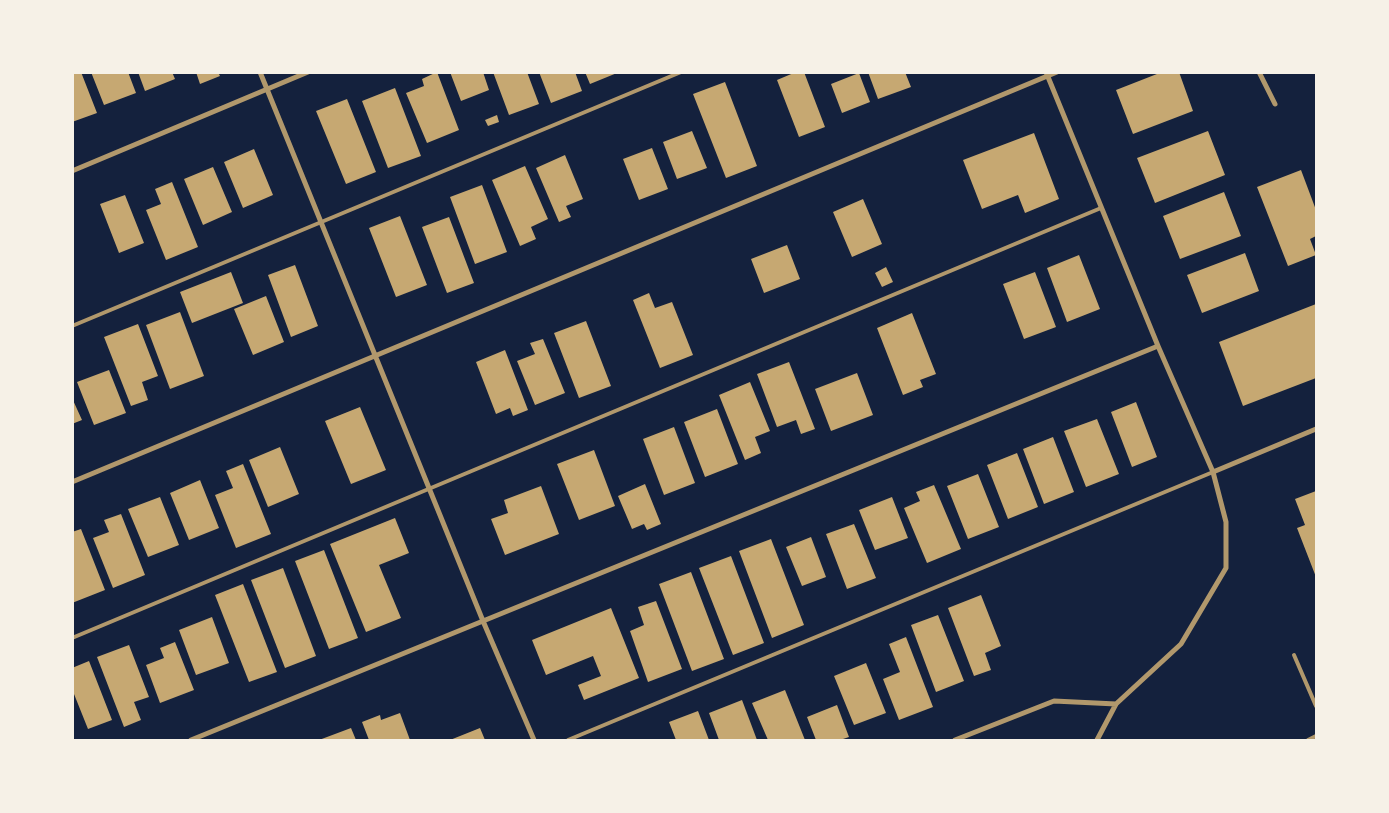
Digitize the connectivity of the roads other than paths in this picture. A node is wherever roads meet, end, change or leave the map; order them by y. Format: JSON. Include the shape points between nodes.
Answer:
{"nodes":[{"id":1,"x":260,"y":72,"type":"edge"},
{"id":2,"x":308,"y":72,"type":"edge"},
{"id":3,"x":681,"y":72,"type":"edge"},
{"id":4,"x":1057,"y":72,"type":"edge"},
{"id":5,"x":1259,"y":72,"type":"edge"},
{"id":6,"x":1047,"y":75,"type":"edge"},
{"id":7,"x":267,"y":90,"type":"junction"},
{"id":8,"x":1275,"y":104,"type":"dead end"},
{"id":9,"x":72,"y":171,"type":"edge"},
{"id":10,"x":1102,"y":208,"type":"junction"},
{"id":11,"x":321,"y":223,"type":"junction"},
{"id":12,"x":72,"y":326,"type":"edge"},
{"id":13,"x":1158,"y":346,"type":"junction"},
{"id":14,"x":376,"y":357,"type":"junction"},
{"id":15,"x":1316,"y":429,"type":"edge"},
{"id":16,"x":1212,"y":472,"type":"junction"},
{"id":17,"x":72,"y":482,"type":"edge"},
{"id":18,"x":429,"y":489,"type":"junction"},
{"id":19,"x":483,"y":622,"type":"junction"},
{"id":20,"x":72,"y":638,"type":"edge"},
{"id":21,"x":1294,"y":655,"type":"dead end"},
{"id":22,"x":1116,"y":704,"type":"junction"},
{"id":23,"x":1316,"y":706,"type":"edge"},
{"id":24,"x":1316,"y":736,"type":"edge"},
{"id":25,"x":191,"y":740,"type":"edge"},
{"id":26,"x":534,"y":740,"type":"edge"},
{"id":27,"x":568,"y":740,"type":"edge"},
{"id":28,"x":955,"y":740,"type":"edge"},
{"id":29,"x":1097,"y":740,"type":"edge"},
{"id":30,"x":1308,"y":740,"type":"edge"}],
"edges":[{"from":1,"to":7,"type":"street"},
{"from":2,"to":7,"type":"street"},
{"from":3,"to":11,"type":"lane"},
{"from":4,"to":6,"type":"street"},
{"from":5,"to":8,"type":"street"},
{"from":6,"to":10,"type":"street"},
{"from":6,"to":14,"type":"street"},
{"from":7,"to":9,"type":"street"},
{"from":7,"to":11,"type":"street"},
{"from":10,"to":13,"type":"street"},
{"from":10,"to":18,"type":"lane"},
{"from":11,"to":12,"type":"lane"},
{"from":11,"to":14,"type":"street"},
{"from":13,"to":16,"type":"street"},
{"from":13,"to":19,"type":"street"},
{"from":14,"to":17,"type":"street"},
{"from":14,"to":18,"type":"street"},
{"from":15,"to":16,"type":"street"},
{"from":16,"to":22,"type":"street","via":[[1226,522],[1226,568],[1181,644]]},
{"from":16,"to":27,"type":"lane"},
{"from":18,"to":19,"type":"street"},
{"from":18,"to":20,"type":"lane"},
{"from":19,"to":25,"type":"street"},
{"from":19,"to":26,"type":"street"},
{"from":21,"to":23,"type":"lane"},
{"from":22,"to":28,"type":"street","via":[[1054,701]]},
{"from":22,"to":29,"type":"street"},
{"from":24,"to":30,"type":"lane"}]}
